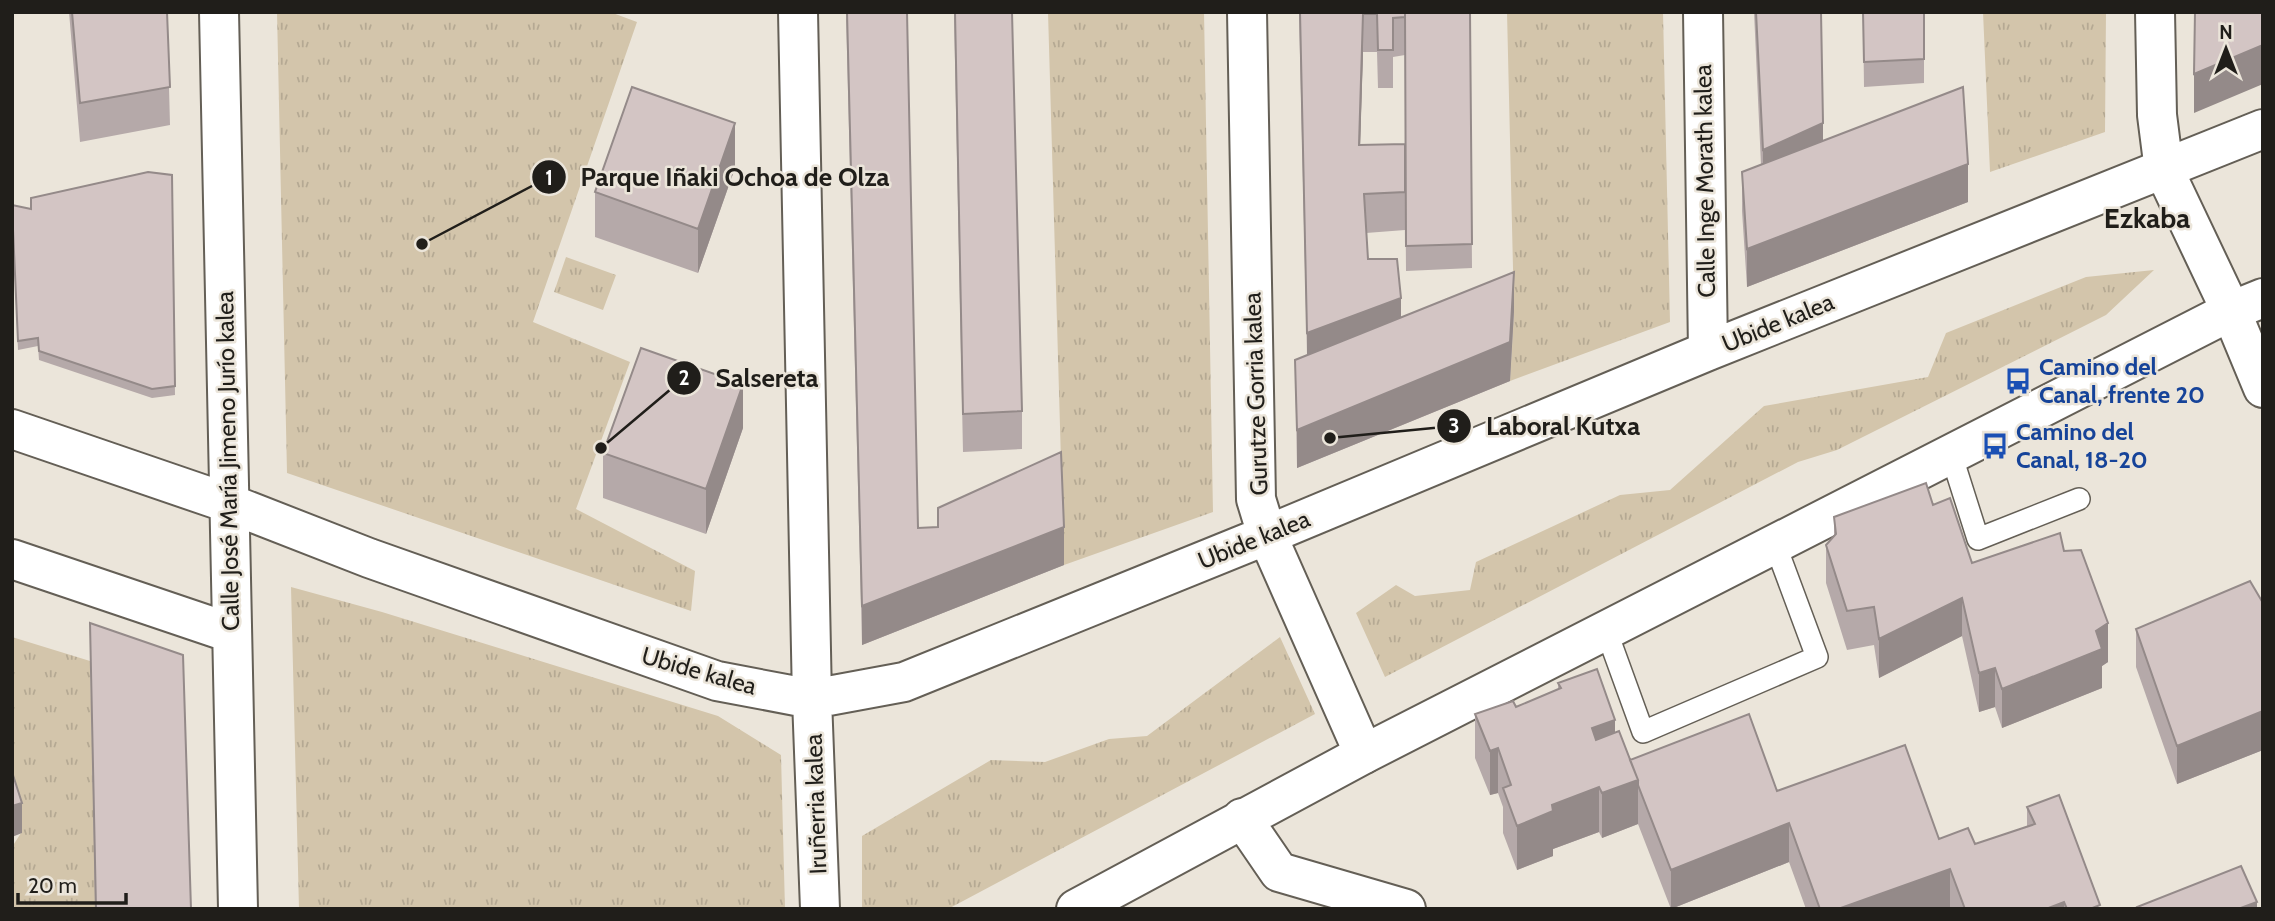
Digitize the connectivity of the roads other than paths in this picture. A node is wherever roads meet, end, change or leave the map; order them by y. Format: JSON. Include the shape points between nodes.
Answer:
{"nodes":[{"id":1,"x":219,"y":12,"type":"edge"},
{"id":2,"x":1247,"y":12,"type":"edge"},
{"id":3,"x":1703,"y":12,"type":"edge"},
{"id":4,"x":2155,"y":12,"type":"edge"},
{"id":5,"x":811,"y":13,"type":"edge"},
{"id":6,"x":2263,"y":130,"type":"edge"},
{"id":7,"x":2164,"y":170,"type":"junction"},
{"id":8,"x":2247,"y":304,"type":"edge"},
{"id":9,"x":1708,"y":351,"type":"junction"},
{"id":10,"x":2263,"y":388,"type":"edge"},
{"id":11,"x":12,"y":429,"type":"edge"},
{"id":12,"x":1951,"y":454,"type":"junction"},
{"id":13,"x":2079,"y":499,"type":"dead end"},
{"id":14,"x":228,"y":503,"type":"junction"},
{"id":15,"x":1267,"y":535,"type":"junction"},
{"id":16,"x":1775,"y":544,"type":"junction"},
{"id":17,"x":12,"y":559,"type":"edge"},
{"id":18,"x":1606,"y":630,"type":"junction"},
{"id":19,"x":231,"y":633,"type":"junction"},
{"id":20,"x":812,"y":699,"type":"junction"},
{"id":21,"x":1364,"y":754,"type":"junction"},
{"id":22,"x":1242,"y":818,"type":"junction"},
{"id":23,"x":1080,"y":908,"type":"edge"},
{"id":24,"x":238,"y":909,"type":"edge"},
{"id":25,"x":820,"y":909,"type":"edge"},
{"id":26,"x":1405,"y":909,"type":"edge"}],
"edges":[{"from":1,"to":14,"type":"street","name":"Calle José María Jimeno Jurío kalea"},
{"from":2,"to":15,"type":"street","name":"Gurutze Gorria kalea","via":[[1256,499]]},
{"from":3,"to":9,"type":"street","name":"Calle Inge Morath kalea"},
{"from":4,"to":7,"type":"street","via":[[2157,115]]},
{"from":5,"to":20,"type":"street","name":"Iruñerria kalea"},
{"from":6,"to":7,"type":"street","name":"Ubide kalea"},
{"from":7,"to":8,"type":"street"},
{"from":7,"to":9,"type":"street","name":"Ubide kalea"},
{"from":8,"to":10,"type":"street"},
{"from":8,"to":12,"type":"street"},
{"from":9,"to":15,"type":"street","name":"Ubide kalea"},
{"from":11,"to":14,"type":"street","name":"Ubide kalea"},
{"from":12,"to":13,"type":"lane","via":[[1978,539]]},
{"from":12,"to":16,"type":"street"},
{"from":14,"to":19,"type":"street","name":"Calle José María Jimeno Jurío kalea"},
{"from":14,"to":20,"type":"street","name":"Ubide kalea","via":[[717,681]]},
{"from":15,"to":20,"type":"street","name":"Ubide kalea","via":[[904,682]]},
{"from":15,"to":21,"type":"street","name":"Gurutze Gorria kalea"},
{"from":16,"to":18,"type":"street"},
{"from":16,"to":18,"type":"lane","via":[[1817,657],[1643,732]]},
{"from":17,"to":19,"type":"street"},
{"from":18,"to":21,"type":"street"},
{"from":19,"to":24,"type":"street","name":"Calle José María Jimeno Jurío kalea"},
{"from":20,"to":25,"type":"street","name":"Iruñerria kalea"},
{"from":21,"to":22,"type":"street"},
{"from":22,"to":23,"type":"street"},
{"from":22,"to":26,"type":"street","via":[[1279,873]]}]}
